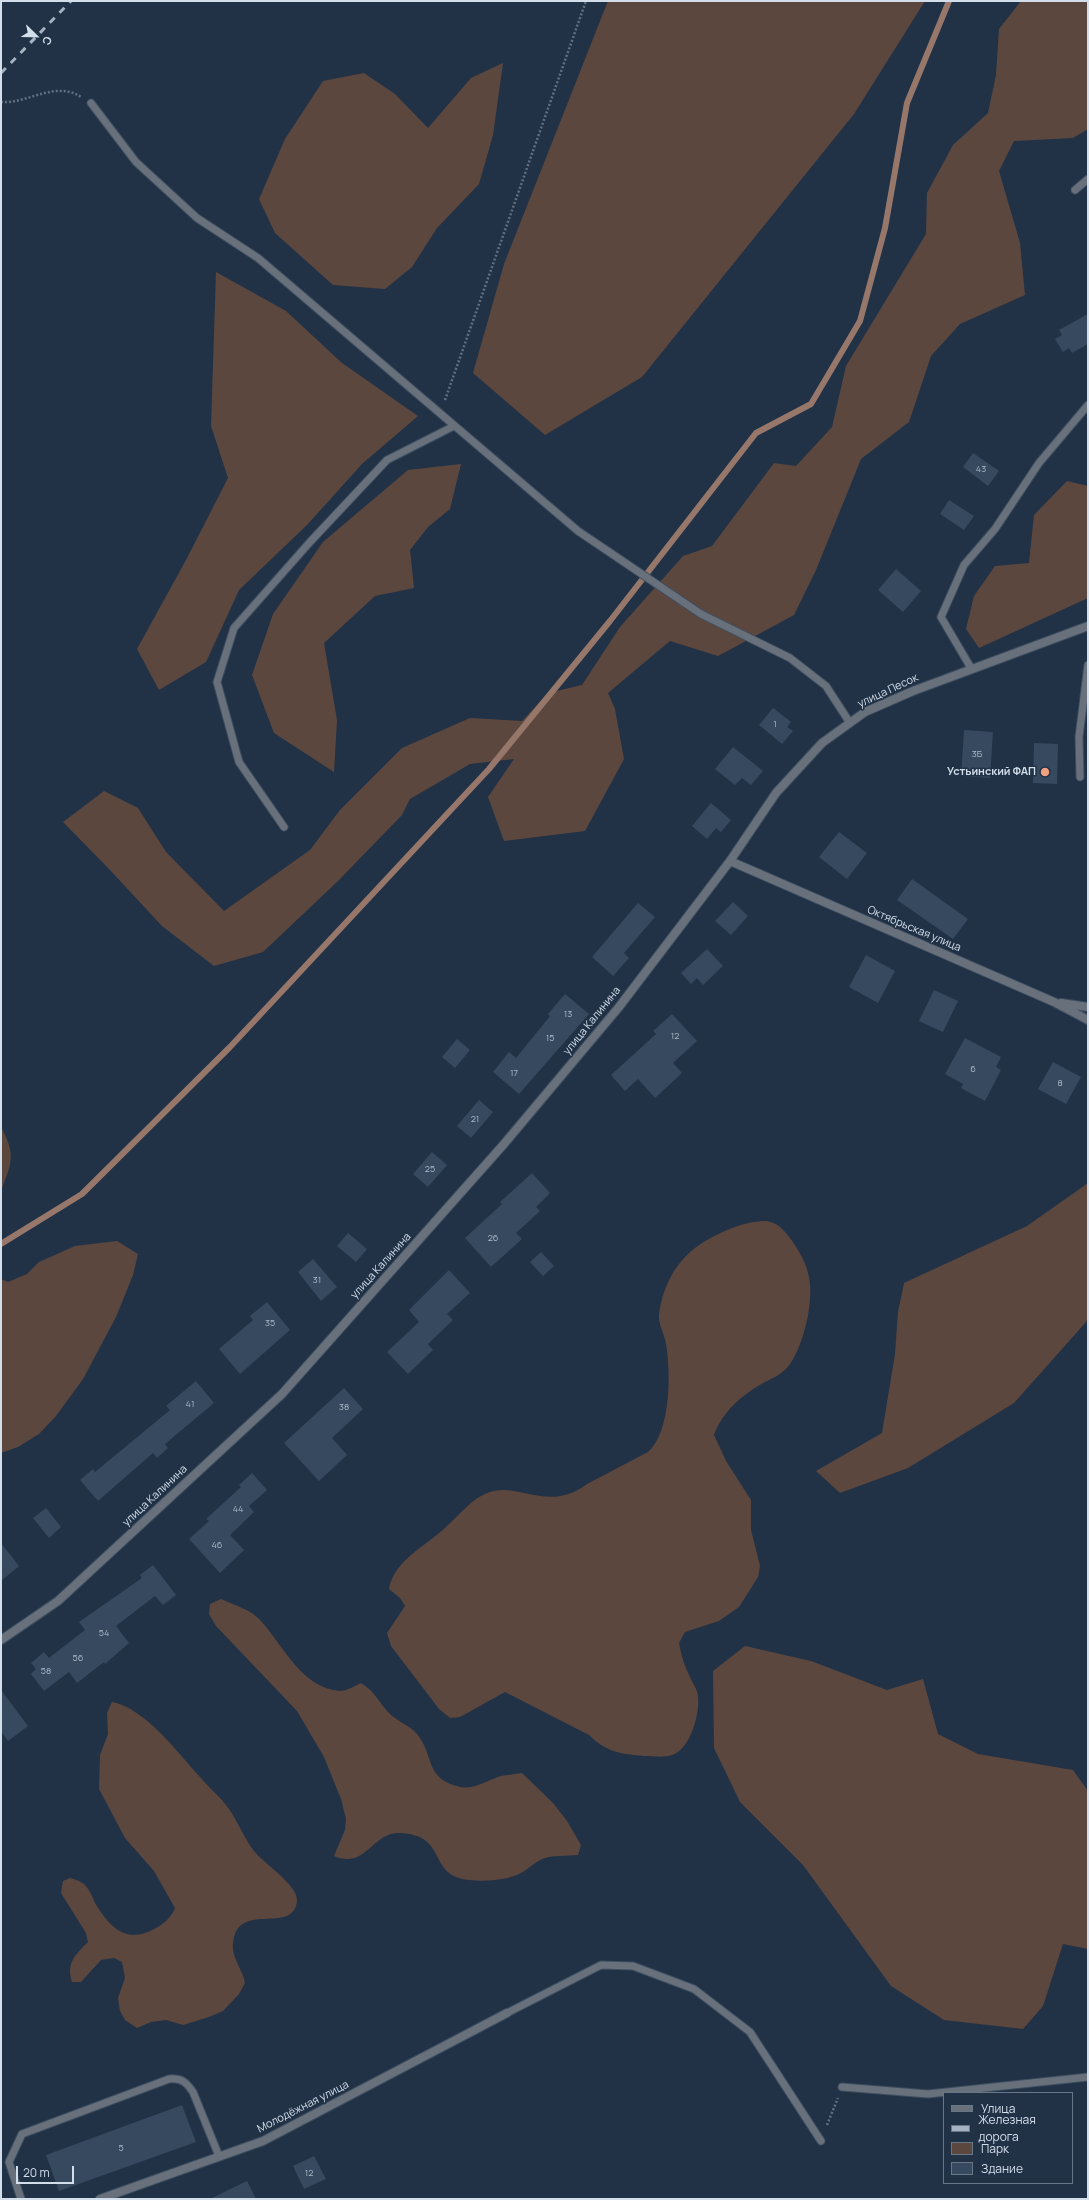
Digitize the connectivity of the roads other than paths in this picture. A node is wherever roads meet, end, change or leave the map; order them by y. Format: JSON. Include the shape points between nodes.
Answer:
{"nodes":[{"id":1,"x":91,"y":103,"type":"road end"},
{"id":2,"x":1088,"y":179,"type":"edge"},
{"id":3,"x":1075,"y":190,"type":"dead end"},
{"id":4,"x":1088,"y":405,"type":"edge"},
{"id":5,"x":454,"y":426,"type":"junction"},
{"id":6,"x":1088,"y":626,"type":"edge"},
{"id":7,"x":1088,"y":665,"type":"edge"},
{"id":8,"x":971,"y":668,"type":"junction"},
{"id":9,"x":850,"y":723,"type":"junction"},
{"id":10,"x":1080,"y":777,"type":"dead end"},
{"id":11,"x":284,"y":827,"type":"dead end"},
{"id":12,"x":730,"y":861,"type":"junction"},
{"id":13,"x":1054,"y":1002,"type":"junction"},
{"id":14,"x":1088,"y":1007,"type":"edge"},
{"id":15,"x":1088,"y":1020,"type":"edge"},
{"id":16,"x":1,"y":1640,"type":"edge"},
{"id":17,"x":507,"y":2014,"type":"joint"},
{"id":18,"x":1088,"y":2076,"type":"edge"},
{"id":19,"x":842,"y":2087,"type":"road end"},
{"id":20,"x":943,"y":2092,"type":"edge"},
{"id":21,"x":946,"y":2092,"type":"edge"},
{"id":22,"x":821,"y":2141,"type":"road end"},
{"id":23,"x":219,"y":2156,"type":"junction"},
{"id":24,"x":21,"y":2199,"type":"edge"},
{"id":25,"x":100,"y":2199,"type":"edge"}],
"edges":[{"from":1,"to":5,"type":"lane","via":[[136,162],[197,218],[258,258]]},
{"from":2,"to":3,"type":"lane"},
{"from":4,"to":8,"type":"lane","via":[[1039,462],[995,529],[964,564],[942,617]]},
{"from":5,"to":9,"type":"lane","via":[[578,531],[701,614],[790,658],[826,686]]},
{"from":5,"to":11,"type":"lane","via":[[387,460],[234,628],[217,682],[239,762]]},
{"from":6,"to":8,"type":"street","name":"улица Песок"},
{"from":7,"to":10,"type":"lane","via":[[1079,736]]},
{"from":8,"to":9,"type":"street","name":"улица Песок","via":[[865,712]]},
{"from":9,"to":12,"type":"street","name":"улица Песок","via":[[822,743],[776,794]]},
{"from":12,"to":13,"type":"street","name":"Октябрьская улица"},
{"from":12,"to":16,"type":"street","name":"улица Калинина","via":[[619,1006],[504,1144],[282,1394],[58,1601]]},
{"from":13,"to":14,"type":"street"},
{"from":13,"to":15,"type":"street","name":"Октябрьская улица"},
{"from":17,"to":22,"type":"lane","via":[[601,1965],[632,1966],[694,1990],[750,2032]]},
{"from":17,"to":23,"type":"street","name":"Молодёжная улица","via":[[263,2141]]},
{"from":18,"to":21,"type":"lane"},
{"from":19,"to":20,"type":"lane","via":[[928,2094]]},
{"from":23,"to":24,"type":"lane","via":[[190,2088],[179,2078],[169,2080],[22,2134],[9,2162]]},
{"from":23,"to":25,"type":"street","name":"Молодёжная улица"}]}
